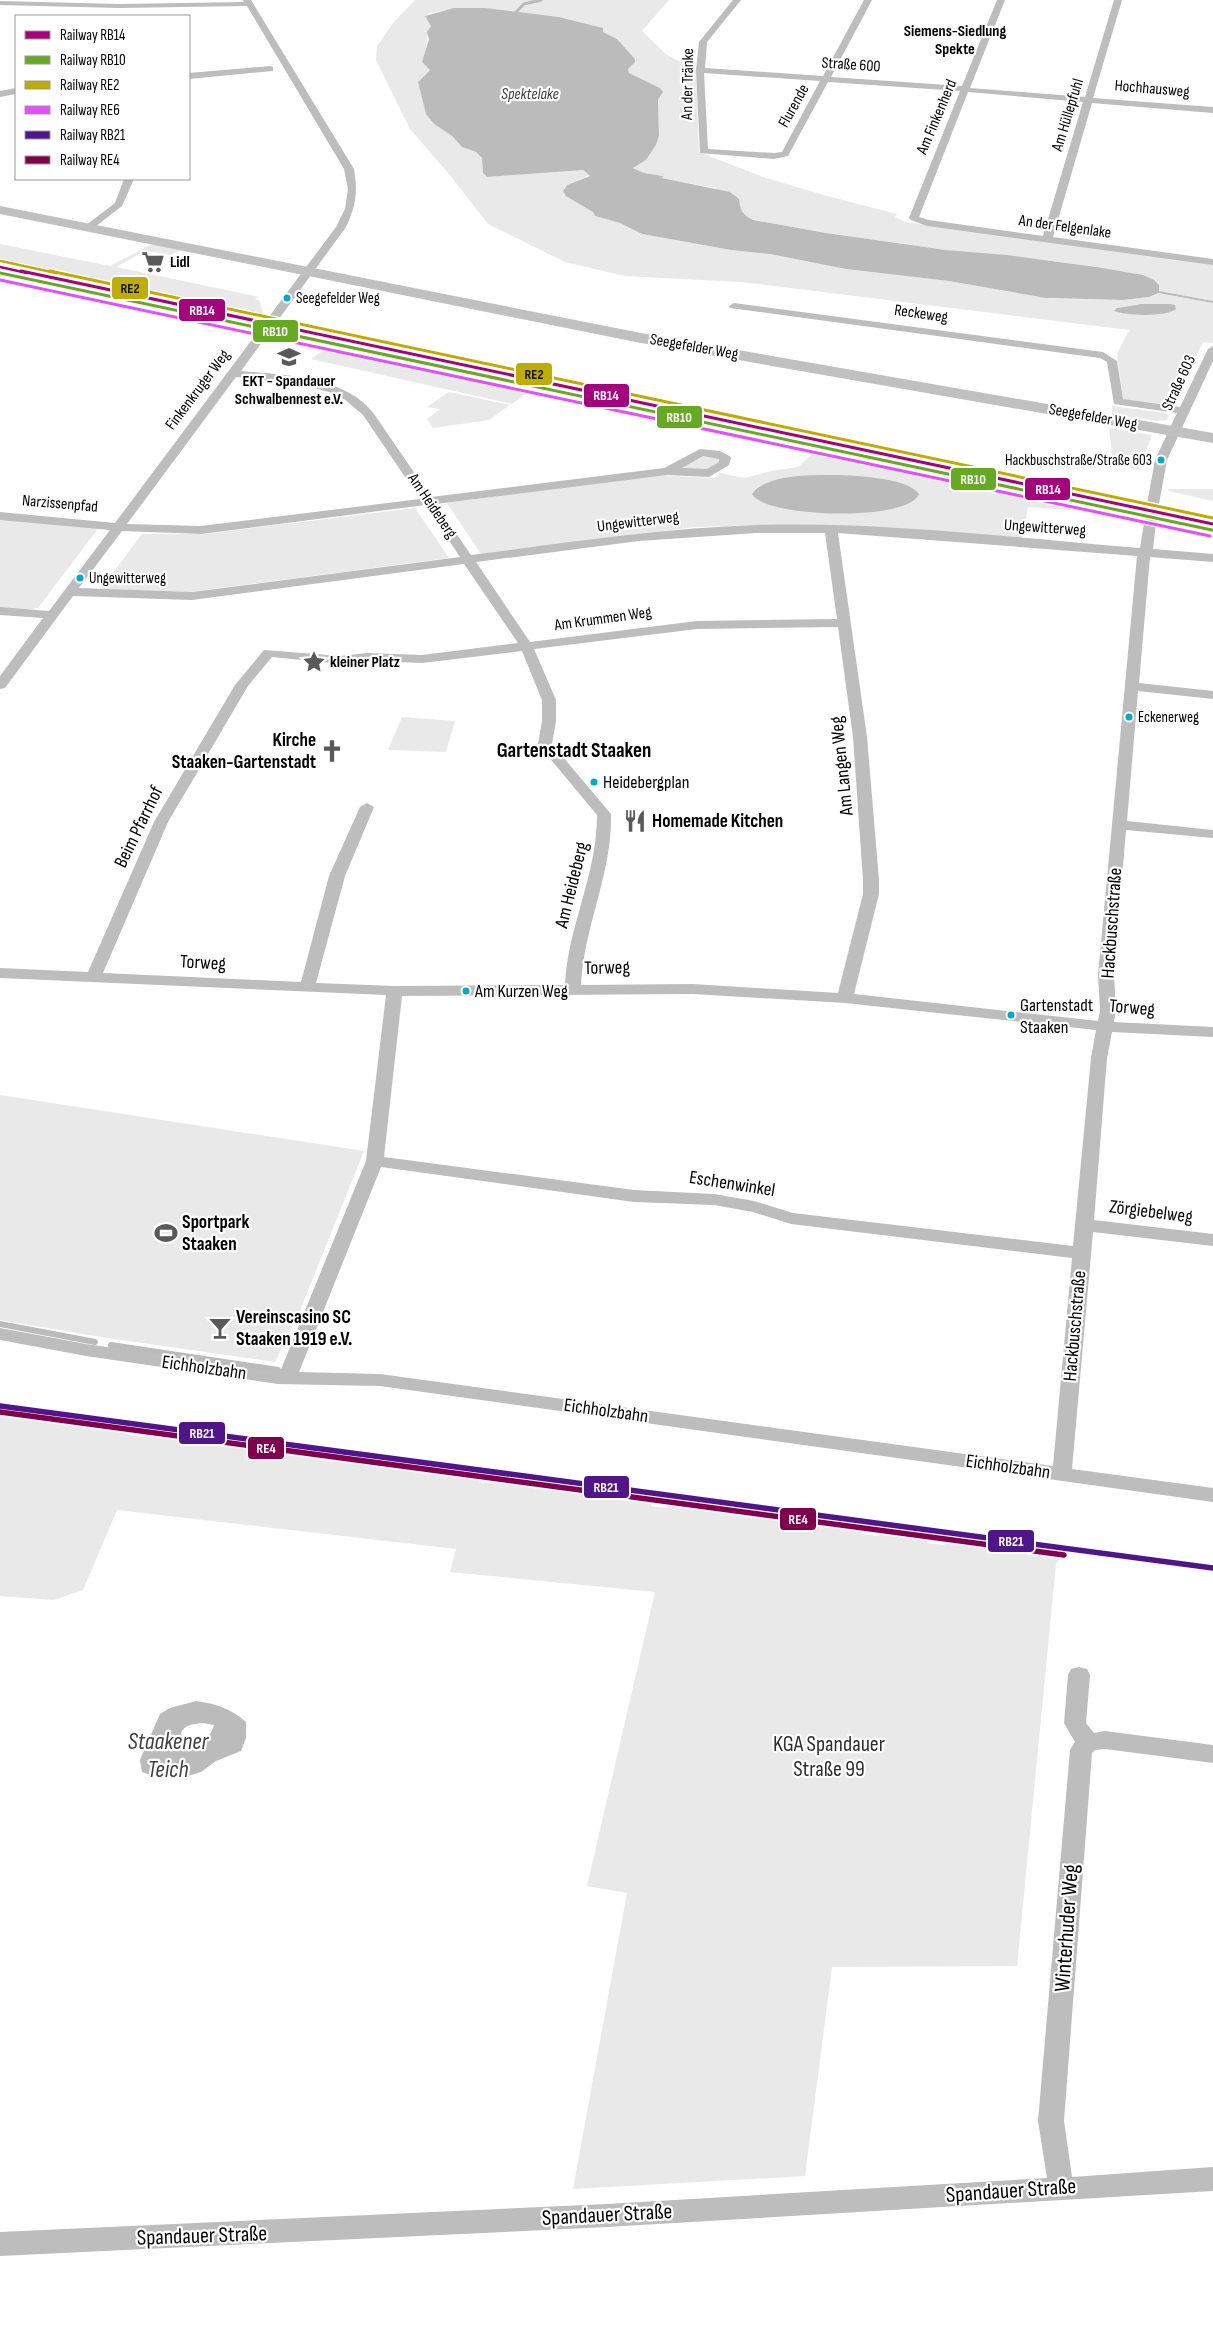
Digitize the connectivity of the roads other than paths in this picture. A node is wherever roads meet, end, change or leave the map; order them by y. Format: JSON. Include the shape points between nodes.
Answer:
{"nodes":[{"id":1,"x":737,"y":0,"type":"edge"},
{"id":2,"x":868,"y":0,"type":"edge"},
{"id":3,"x":1001,"y":0,"type":"edge"},
{"id":4,"x":1118,"y":0,"type":"edge"},
{"id":5,"x":248,"y":2,"type":"edge"},
{"id":6,"x":0,"y":3,"type":"edge"},
{"id":7,"x":75,"y":5,"type":"junction"},
{"id":8,"x":70,"y":15,"type":"edge"},
{"id":9,"x":270,"y":69,"type":"dead end"},
{"id":10,"x":700,"y":70,"type":"junction"},
{"id":11,"x":190,"y":76,"type":"edge"},
{"id":12,"x":826,"y":79,"type":"junction"},
{"id":13,"x":966,"y":89,"type":"junction"},
{"id":14,"x":15,"y":91,"type":"edge"},
{"id":15,"x":0,"y":94,"type":"edge"},
{"id":16,"x":1089,"y":99,"type":"junction"},
{"id":17,"x":1213,"y":110,"type":"edge"},
{"id":18,"x":703,"y":151,"type":"joint"},
{"id":19,"x":129,"y":180,"type":"edge"},
{"id":20,"x":0,"y":210,"type":"edge"},
{"id":21,"x":914,"y":218,"type":"joint"},
{"id":22,"x":88,"y":228,"type":"junction"},
{"id":23,"x":1047,"y":239,"type":"junction"},
{"id":24,"x":1213,"y":262,"type":"edge"},
{"id":25,"x":307,"y":271,"type":"junction"},
{"id":26,"x":734,"y":306,"type":"dead end"},
{"id":27,"x":1213,"y":349,"type":"edge"},
{"id":28,"x":1208,"y":372,"type":"edge"},
{"id":29,"x":232,"y":373,"type":"junction"},
{"id":30,"x":1184,"y":411,"type":"junction"},
{"id":31,"x":1174,"y":431,"type":"junction"},
{"id":32,"x":1213,"y":438,"type":"edge"},
{"id":33,"x":667,"y":471,"type":"dead end"},
{"id":34,"x":429,"y":501,"type":"junction"},
{"id":35,"x":1153,"y":504,"type":"tunnel mouth"},
{"id":36,"x":0,"y":516,"type":"edge"},
{"id":37,"x":1150,"y":523,"type":"tunnel mouth"},
{"id":38,"x":118,"y":527,"type":"junction"},
{"id":39,"x":831,"y":528,"type":"junction"},
{"id":40,"x":1144,"y":552,"type":"junction"},
{"id":41,"x":1213,"y":558,"type":"edge"},
{"id":42,"x":468,"y":559,"type":"junction"},
{"id":43,"x":70,"y":592,"type":"junction"},
{"id":44,"x":0,"y":611,"type":"edge"},
{"id":45,"x":53,"y":615,"type":"junction"},
{"id":46,"x":845,"y":623,"type":"junction"},
{"id":47,"x":527,"y":647,"type":"junction"},
{"id":48,"x":269,"y":653,"type":"joint"},
{"id":49,"x":0,"y":685,"type":"edge"},
{"id":50,"x":1132,"y":686,"type":"junction"},
{"id":51,"x":1213,"y":695,"type":"edge"},
{"id":52,"x":367,"y":807,"type":"dead end"},
{"id":53,"x":1120,"y":826,"type":"junction"},
{"id":54,"x":1213,"y":834,"type":"edge"},
{"id":55,"x":0,"y":972,"type":"edge"},
{"id":56,"x":93,"y":978,"type":"junction"},
{"id":57,"x":307,"y":988,"type":"junction"},
{"id":58,"x":573,"y":989,"type":"junction"},
{"id":59,"x":395,"y":991,"type":"junction"},
{"id":60,"x":846,"y":998,"type":"junction"},
{"id":61,"x":1105,"y":1026,"type":"junction"},
{"id":62,"x":1213,"y":1032,"type":"edge"},
{"id":63,"x":375,"y":1161,"type":"junction"},
{"id":64,"x":1084,"y":1225,"type":"junction"},
{"id":65,"x":1213,"y":1240,"type":"edge"},
{"id":66,"x":1082,"y":1252,"type":"junction"},
{"id":67,"x":0,"y":1334,"type":"edge"},
{"id":68,"x":286,"y":1378,"type":"junction"},
{"id":69,"x":1062,"y":1474,"type":"junction"},
{"id":70,"x":1213,"y":1495,"type":"edge"},
{"id":71,"x":1079,"y":1675,"type":"dead end"},
{"id":72,"x":1089,"y":1742,"type":"junction"},
{"id":73,"x":1213,"y":1754,"type":"edge"},
{"id":74,"x":1213,"y":2178,"type":"edge"},
{"id":75,"x":1061,"y":2188,"type":"junction"},
{"id":76,"x":0,"y":2244,"type":"edge"}],
"edges":[{"from":1,"to":10,"type":"street","name":"An der Tränke","via":[[703,42]]},
{"from":2,"to":12,"type":"street","name":"Flurende"},
{"from":3,"to":13,"type":"street","name":"Am Finkenherd"},
{"from":4,"to":16,"type":"street","name":"Am Hüllepfuhl"},
{"from":5,"to":7,"type":"street"},
{"from":5,"to":25,"type":"street","name":"Finkenkruger Weg","via":[[353,179],[353,199],[346,218]]},
{"from":6,"to":7,"type":"street"},
{"from":7,"to":8,"type":"street"},
{"from":9,"to":11,"type":"street"},
{"from":10,"to":12,"type":"street","name":"Straße 600"},
{"from":10,"to":18,"type":"street","name":"An der Tränke"},
{"from":12,"to":13,"type":"street","name":"Straße 600"},
{"from":12,"to":18,"type":"street","name":"Flurende","via":[[782,156]]},
{"from":13,"to":16,"type":"street","name":"Straße 600"},
{"from":13,"to":21,"type":"street","name":"Am Finkenherd"},
{"from":14,"to":15,"type":"street"},
{"from":16,"to":17,"type":"street","name":"Hochhausweg"},
{"from":16,"to":23,"type":"street","name":"Am Hüllepfuhl"},
{"from":19,"to":22,"type":"street","via":[[119,204]]},
{"from":20,"to":22,"type":"street","name":"Seegefelder Weg"},
{"from":21,"to":23,"type":"street","name":"An der Felgenlake","via":[[927,223]]},
{"from":22,"to":25,"type":"street","name":"Seegefelder Weg"},
{"from":23,"to":24,"type":"street","name":"An der Felgenlake"},
{"from":25,"to":29,"type":"street","name":"Finkenkruger Weg"},
{"from":25,"to":31,"type":"street","name":"Seegefelder Weg","via":[[641,338]]},
{"from":26,"to":30,"type":"street","name":"Reckeweg","via":[[1103,355],[1112,361],[1118,402]]},
{"from":27,"to":28,"type":"street","name":"Straße 603"},
{"from":28,"to":30,"type":"street","name":"Straße 603"},
{"from":29,"to":34,"type":"street","name":"Am Heideberg","via":[[305,382],[360,404]]},
{"from":29,"to":38,"type":"street","name":"Finkenkruger Weg"},
{"from":30,"to":31,"type":"street","name":"Straße 603"},
{"from":31,"to":32,"type":"street","name":"Seegefelder Weg"},
{"from":31,"to":35,"type":"street","via":[[1161,460]]},
{"from":33,"to":34,"type":"street"},
{"from":34,"to":38,"type":"street","via":[[201,530]]},
{"from":34,"to":42,"type":"street","name":"Am Heideberg"},
{"from":36,"to":38,"type":"street","name":"Narzissenpfad"},
{"from":37,"to":40,"type":"street","name":"Hackbuschstraße","via":[[1148,547]]},
{"from":38,"to":43,"type":"street","name":"Finkenkruger Weg"},
{"from":39,"to":40,"type":"street","name":"Ungewitterweg"},
{"from":39,"to":42,"type":"street","name":"Ungewitterweg","via":[[687,532]]},
{"from":39,"to":46,"type":"street","name":"Am Langen Weg"},
{"from":40,"to":41,"type":"street","name":"Ungewitterweg"},
{"from":40,"to":50,"type":"street","name":"Hackbuschstraße"},
{"from":42,"to":43,"type":"street","name":"Ungewitterweg","via":[[192,596]]},
{"from":42,"to":47,"type":"street","name":"Am Heideberg"},
{"from":43,"to":45,"type":"street","name":"Finkenkruger Weg"},
{"from":44,"to":45,"type":"street"},
{"from":45,"to":49,"type":"street","name":"Finkenkruger Weg"},
{"from":46,"to":47,"type":"street","name":"Am Krummen Weg","via":[[697,625]]},
{"from":46,"to":60,"type":"street","name":"Am Langen Weg","via":[[860,737],[871,880],[871,894]]},
{"from":47,"to":48,"type":"street","name":"Am Krummen Weg","via":[[422,659],[367,657],[342,660]]},
{"from":47,"to":58,"type":"street","name":"Am Heideberg","via":[[547,692],[549,711],[545,744],[604,814],[600,873],[575,957]]},
{"from":48,"to":56,"type":"street","name":"Beim Pfarrhof","via":[[242,686],[161,822]]},
{"from":50,"to":51,"type":"street"},
{"from":50,"to":53,"type":"street","name":"Hackbuschstraße"},
{"from":52,"to":57,"type":"street","via":[[337,876]]},
{"from":53,"to":54,"type":"street"},
{"from":53,"to":61,"type":"street","name":"Hackbuschstraße","via":[[1106,975],[1108,1012]]},
{"from":55,"to":56,"type":"street","name":"Torweg"},
{"from":56,"to":57,"type":"street","name":"Torweg"},
{"from":57,"to":59,"type":"street","name":"Torweg"},
{"from":58,"to":59,"type":"street","name":"Torweg"},
{"from":58,"to":60,"type":"street","name":"Torweg","via":[[693,989]]},
{"from":59,"to":63,"type":"street"},
{"from":60,"to":61,"type":"street","name":"Torweg"},
{"from":61,"to":62,"type":"street","name":"Torweg"},
{"from":61,"to":64,"type":"street","name":"Hackbuschstraße","via":[[1099,1058]]},
{"from":63,"to":66,"type":"street","name":"Eschenwinkel","via":[[634,1196],[672,1196],[769,1209],[791,1218]]},
{"from":63,"to":68,"type":"street"},
{"from":64,"to":65,"type":"street","name":"Zörgiebelweg"},
{"from":64,"to":66,"type":"street","name":"Hackbuschstraße"},
{"from":66,"to":69,"type":"street","name":"Hackbuschstraße"},
{"from":67,"to":68,"type":"street","name":"Eichholzbahn","via":[[92,1351]]},
{"from":68,"to":69,"type":"street","name":"Eichholzbahn","via":[[380,1380]]},
{"from":69,"to":70,"type":"street","name":"Eichholzbahn"},
{"from":71,"to":72,"type":"street","via":[[1075,1723]]},
{"from":72,"to":73,"type":"street","via":[[1105,1740]]},
{"from":72,"to":75,"type":"street","name":"Winterhuder Weg","via":[[1081,1750],[1051,2121]]},
{"from":74,"to":75,"type":"street","name":"Spandauer Straße"},
{"from":75,"to":76,"type":"street","name":"Spandauer Straße","via":[[322,2231]]}]}
